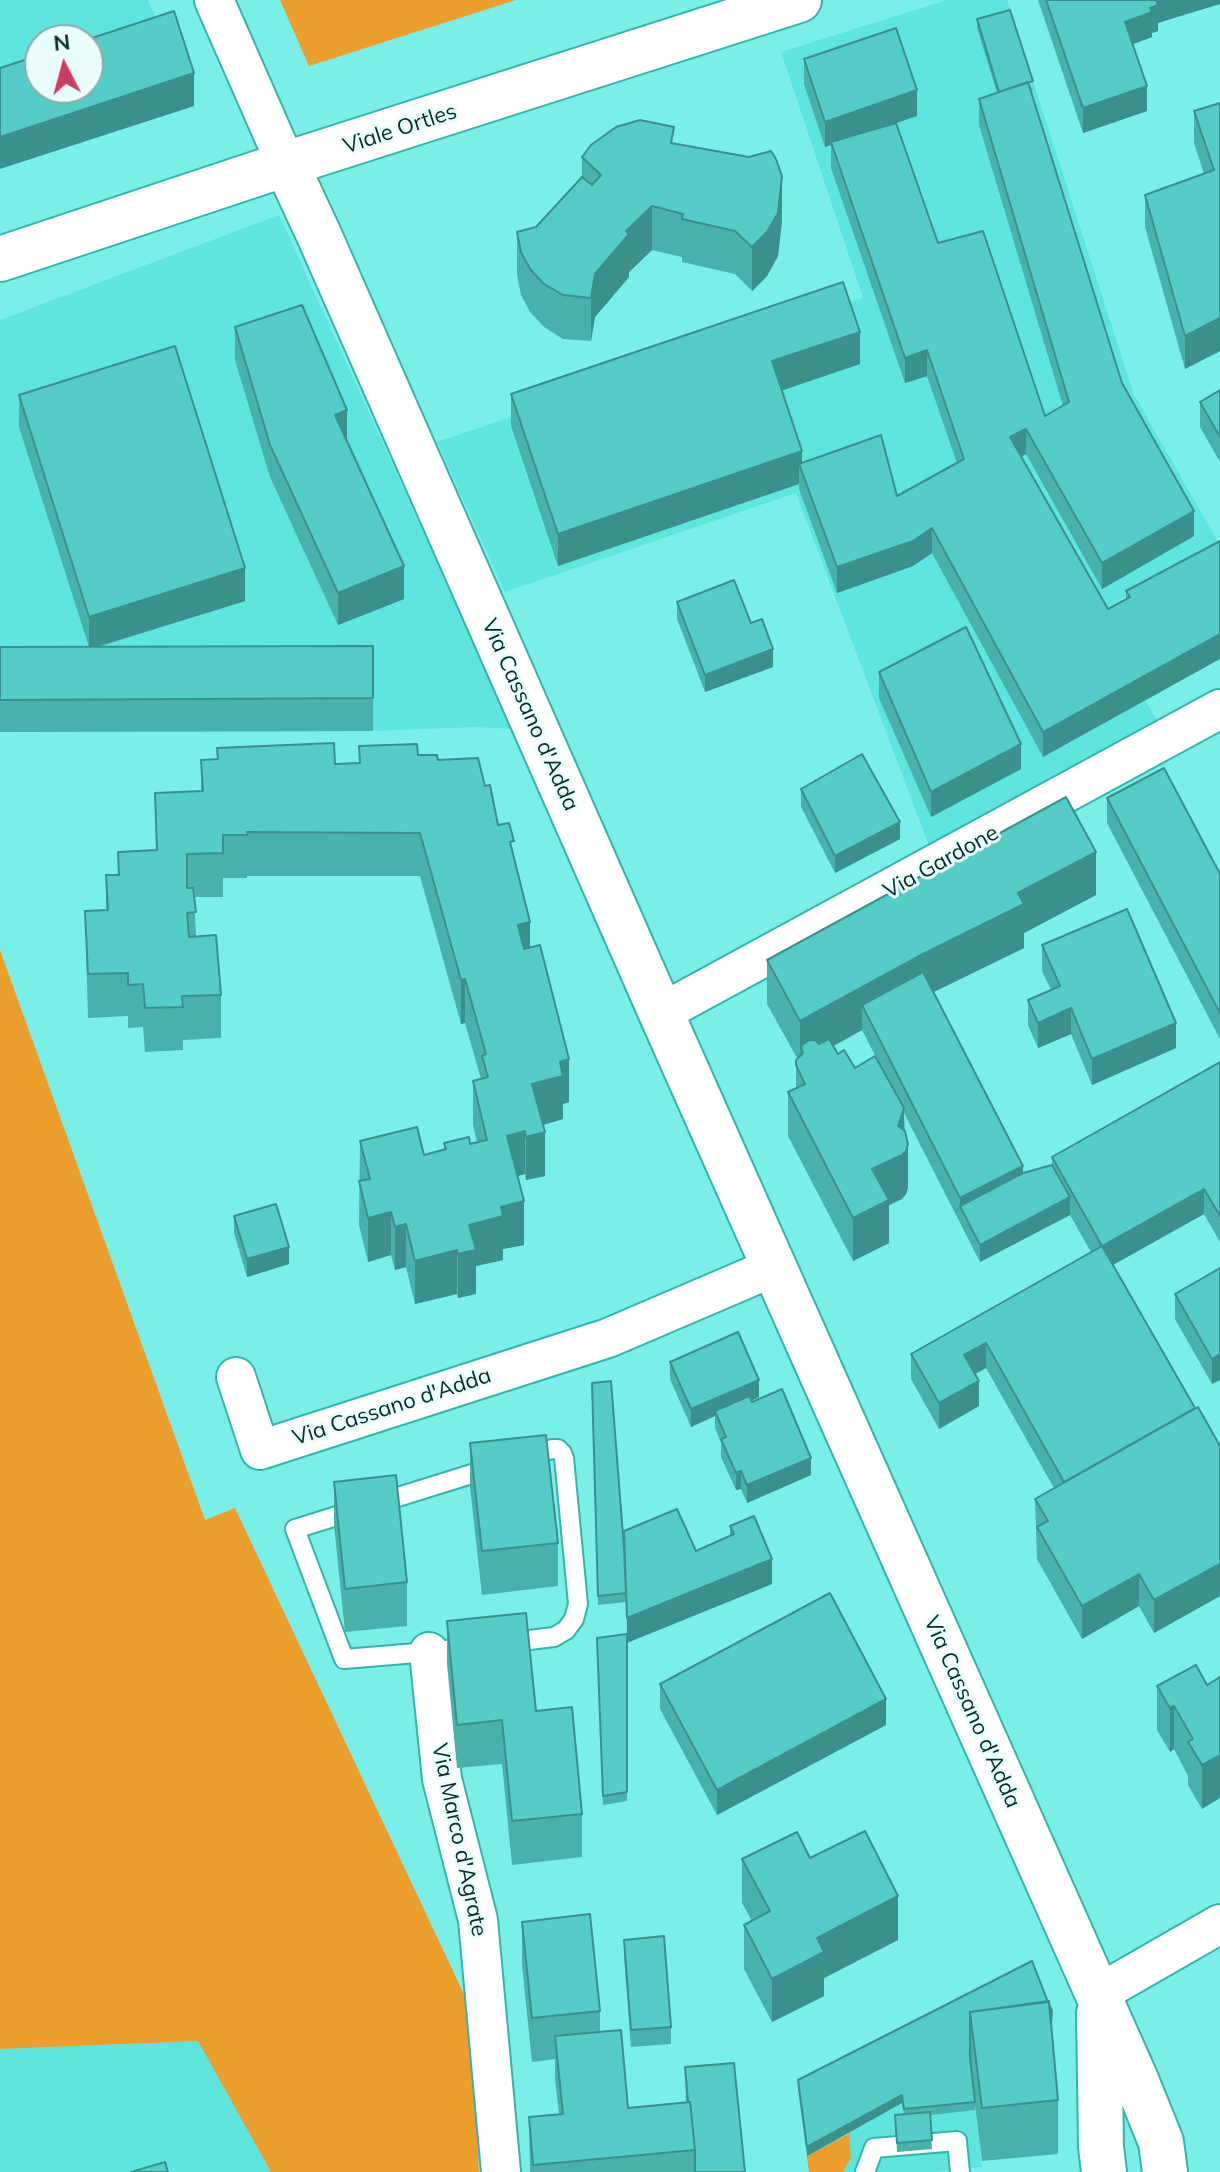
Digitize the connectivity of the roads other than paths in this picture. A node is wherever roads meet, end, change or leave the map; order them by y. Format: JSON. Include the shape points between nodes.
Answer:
{"nodes":[{"id":1,"x":214,"y":0,"type":"edge"},
{"id":2,"x":799,"y":0,"type":"edge"},
{"id":3,"x":286,"y":164,"type":"junction"},
{"id":4,"x":0,"y":259,"type":"edge"},
{"id":5,"x":1220,"y":709,"type":"edge"},
{"id":6,"x":661,"y":1013,"type":"junction"},
{"id":7,"x":774,"y":1267,"type":"junction"},
{"id":8,"x":236,"y":1377,"type":"dead end"},
{"id":9,"x":429,"y":1652,"type":"junction"},
{"id":10,"x":1220,"y":1924,"type":"edge"},
{"id":11,"x":1098,"y":1994,"type":"junction"},
{"id":12,"x":501,"y":2172,"type":"edge"},
{"id":13,"x":865,"y":2172,"type":"edge"},
{"id":14,"x":960,"y":2172,"type":"edge"},
{"id":15,"x":1104,"y":2172,"type":"edge"},
{"id":16,"x":1165,"y":2172,"type":"edge"}],
"edges":[{"from":1,"to":3,"type":"street"},
{"from":2,"to":3,"type":"street","name":"Viale Ortles"},
{"from":3,"to":4,"type":"street","name":"Viale Ortles"},
{"from":3,"to":6,"type":"street","name":"Via Cassano d'Adda"},
{"from":5,"to":6,"type":"street","name":"Via Gardone"},
{"from":6,"to":7,"type":"street","name":"Via Cassano d'Adda"},
{"from":7,"to":8,"type":"street","name":"Via Cassano d'Adda","via":[[608,1338],[260,1450]]},
{"from":7,"to":11,"type":"street","name":"Via Cassano d'Adda"},
{"from":9,"to":9,"type":"lane","via":[[554,1637],[574,1619],[578,1604],[564,1458],[558,1449],[295,1529],[344,1659]]},
{"from":9,"to":12,"type":"street","name":"Via Marco d'Agrate","via":[[442,1779],[478,1920]]},
{"from":10,"to":11,"type":"street"},
{"from":11,"to":15,"type":"street","name":"Via Cassano d'Adda"},
{"from":11,"to":16,"type":"street","via":[[1151,2113]]},
{"from":13,"to":14,"type":"lane","via":[[874,2148],[957,2141]]}]}
